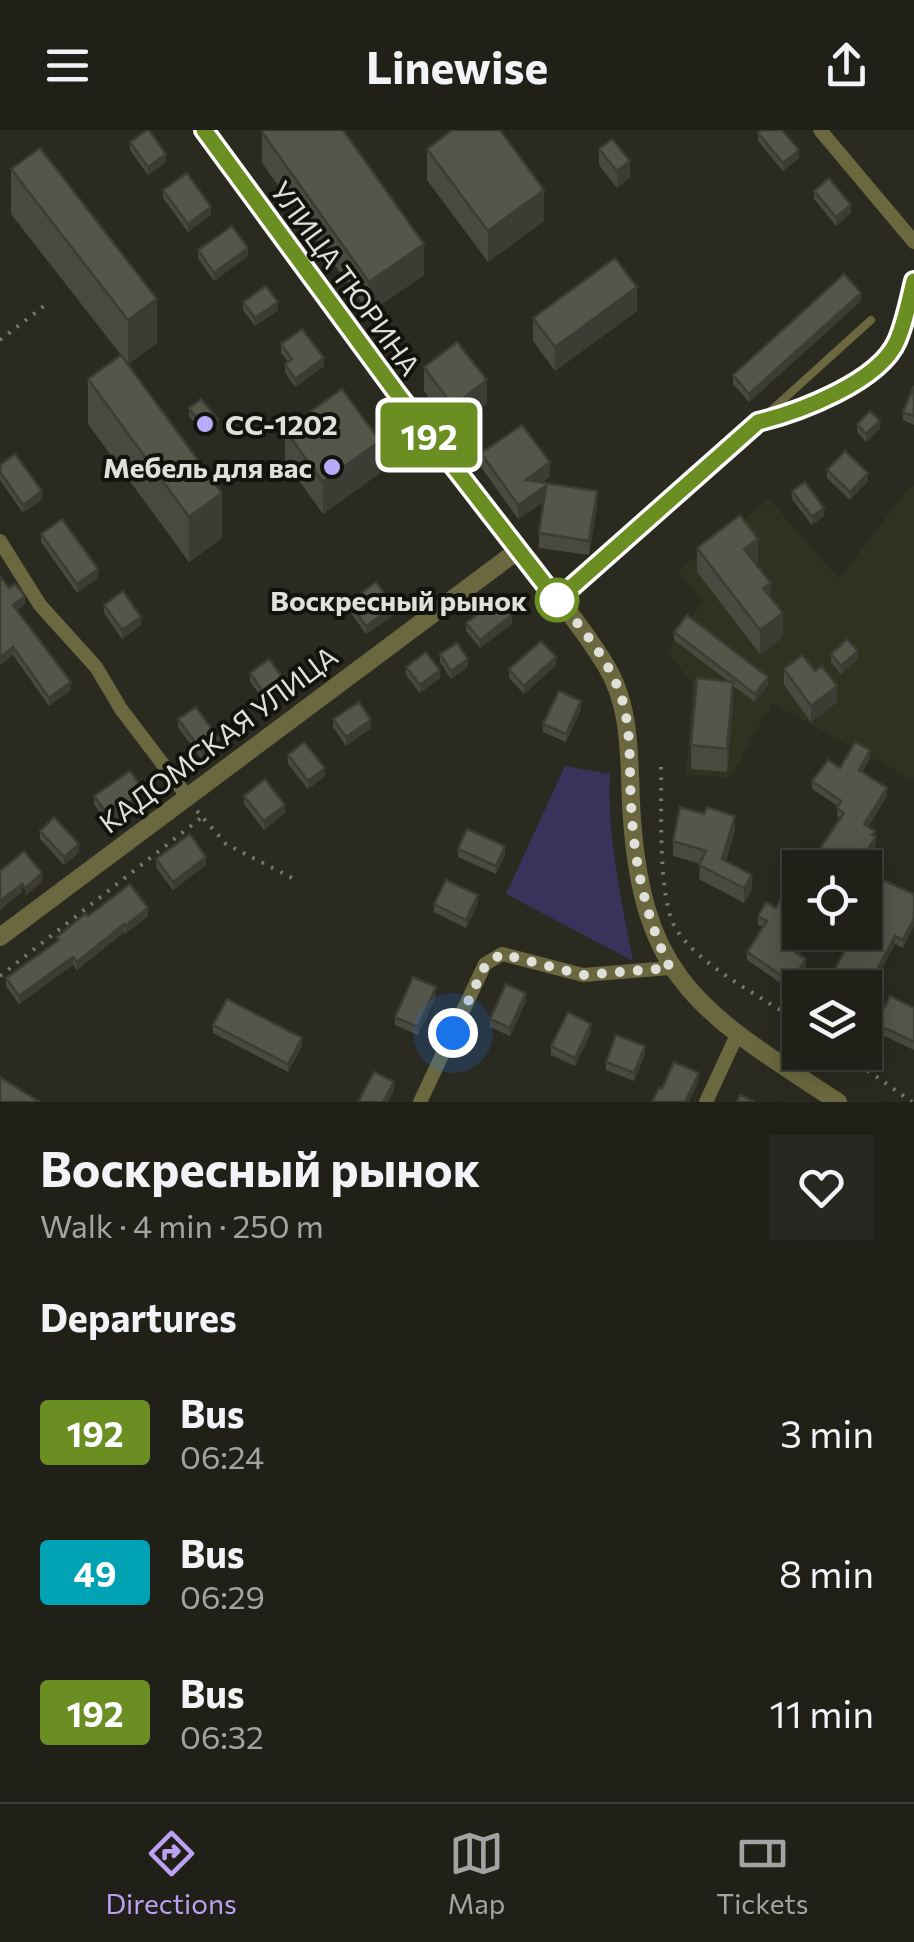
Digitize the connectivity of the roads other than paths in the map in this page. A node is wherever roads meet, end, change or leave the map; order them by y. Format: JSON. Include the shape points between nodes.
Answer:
{"nodes":[{"id":1,"x":204,"y":130,"type":"edge"},
{"id":2,"x":820,"y":130,"type":"edge"},
{"id":3,"x":914,"y":242,"type":"edge"},
{"id":4,"x":914,"y":281,"type":"edge"},
{"id":5,"x":871,"y":320,"type":"dead end"},
{"id":6,"x":758,"y":422,"type":"junction"},
{"id":7,"x":0,"y":541,"type":"edge"},
{"id":8,"x":517,"y":551,"type":"junction"},
{"id":9,"x":557,"y":600,"type":"junction"},
{"id":10,"x":187,"y":796,"type":"junction"},
{"id":11,"x":0,"y":937,"type":"edge"},
{"id":12,"x":670,"y":968,"type":"junction"},
{"id":13,"x":737,"y":1035,"type":"junction"},
{"id":14,"x":420,"y":1102,"type":"edge"},
{"id":15,"x":706,"y":1102,"type":"edge"},
{"id":16,"x":838,"y":1102,"type":"edge"}],
"edges":[{"from":1,"to":8,"type":"street","name":"УЛИЦА ТЮРИНА"},
{"from":2,"to":3,"type":"street"},
{"from":4,"to":6,"type":"street","via":[[889,355],[828,398]]},
{"from":5,"to":6,"type":"lane"},
{"from":6,"to":9,"type":"street"},
{"from":7,"to":10,"type":"street","via":[[40,605],[96,666]]},
{"from":8,"to":9,"type":"street","name":"УЛИЦА ТЮРИНА"},
{"from":8,"to":10,"type":"street","name":"КАДОМСКАЯ УЛИЦА"},
{"from":9,"to":12,"type":"street","name":"УЛИЦА ТЮРИНА","via":[[621,696],[643,899]]},
{"from":10,"to":11,"type":"street","name":"КАДОМСКАЯ УЛИЦА"},
{"from":12,"to":13,"type":"street","name":"УЛИЦА ТЮРИНА"},
{"from":12,"to":14,"type":"street","via":[[583,975],[502,954],[486,964]]},
{"from":13,"to":15,"type":"street"},
{"from":13,"to":16,"type":"street","name":"УЛИЦА ТЮРИНА"}]}
